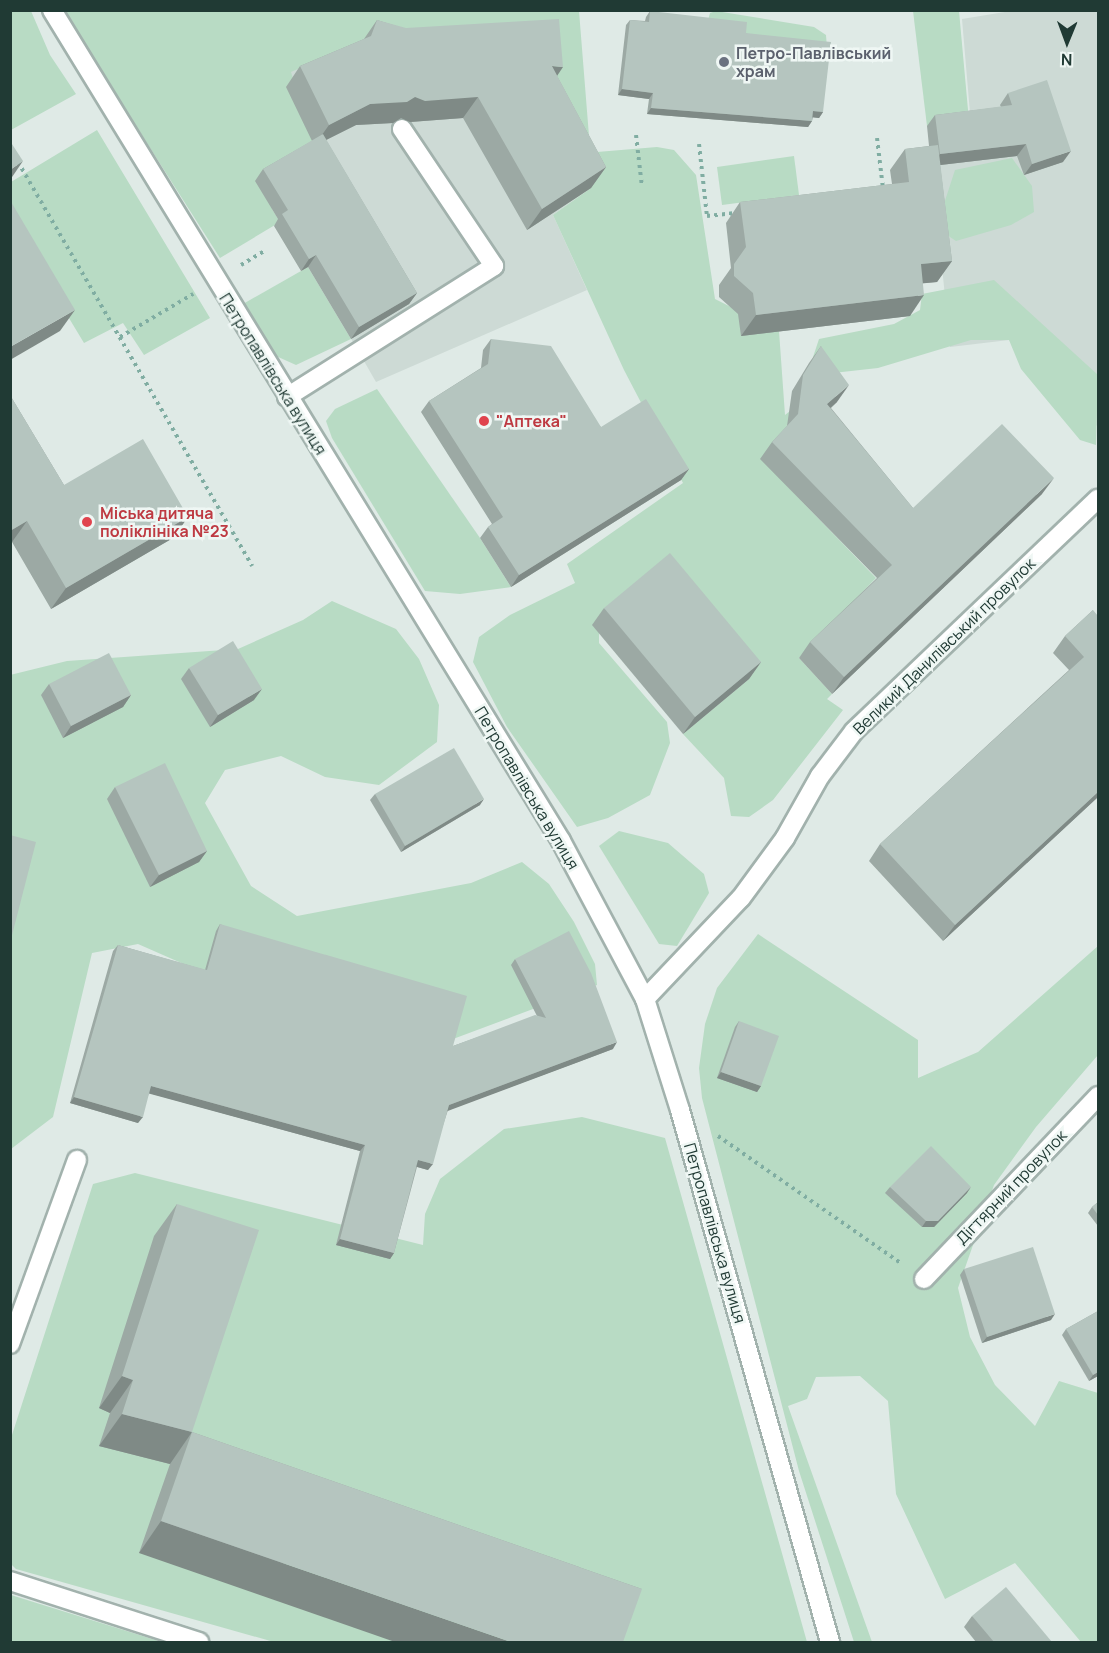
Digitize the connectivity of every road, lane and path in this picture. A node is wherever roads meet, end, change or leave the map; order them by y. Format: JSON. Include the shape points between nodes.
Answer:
{"nodes":[{"id":1,"x":52,"y":10,"type":"edge"},
{"id":2,"x":402,"y":129,"type":"edge"},
{"id":3,"x":636,"y":135,"type":"dead end"},
{"id":4,"x":878,"y":138,"type":"dead end"},
{"id":5,"x":699,"y":144,"type":"dead end"},
{"id":6,"x":16,"y":159,"type":"edge"},
{"id":7,"x":642,"y":188,"type":"dead end"},
{"id":8,"x":884,"y":196,"type":"edge"},
{"id":9,"x":742,"y":212,"type":"edge"},
{"id":10,"x":287,"y":397,"type":"junction"},
{"id":11,"x":1098,"y":499,"type":"edge"},
{"id":12,"x":252,"y":566,"type":"dead end"},
{"id":13,"x":645,"y":999,"type":"junction"},
{"id":14,"x":1098,"y":1096,"type":"edge"},
{"id":15,"x":680,"y":1110,"type":"junction"},
{"id":16,"x":77,"y":1160,"type":"dead end"},
{"id":17,"x":924,"y":1279,"type":"joint"},
{"id":18,"x":10,"y":1344,"type":"edge"},
{"id":19,"x":10,"y":1581,"type":"edge"},
{"id":20,"x":199,"y":1642,"type":"edge"},
{"id":21,"x":830,"y":1642,"type":"edge"}],
"edges":[{"from":1,"to":10,"type":"street","name":"Петропавлівська вулиця"},
{"from":2,"to":10,"type":"street","via":[[494,266]]},
{"from":3,"to":7,"type":"path"},
{"from":4,"to":8,"type":"path"},
{"from":5,"to":9,"type":"path","via":[[707,216]]},
{"from":6,"to":12,"type":"path"},
{"from":10,"to":13,"type":"street","name":"Петропавлівська вулиця","via":[[561,841]]},
{"from":11,"to":13,"type":"street","name":"Великий Данилівський провулок","via":[[854,731],[741,898]]},
{"from":13,"to":15,"type":"street","name":"Петропавлівська вулиця"},
{"from":14,"to":17,"type":"street","name":"Дігтярний провулок"},
{"from":15,"to":17,"type":"path"},
{"from":15,"to":21,"type":"street","name":"Петропавлівська вулиця"},
{"from":16,"to":18,"type":"street"},
{"from":19,"to":20,"type":"street"}]}
